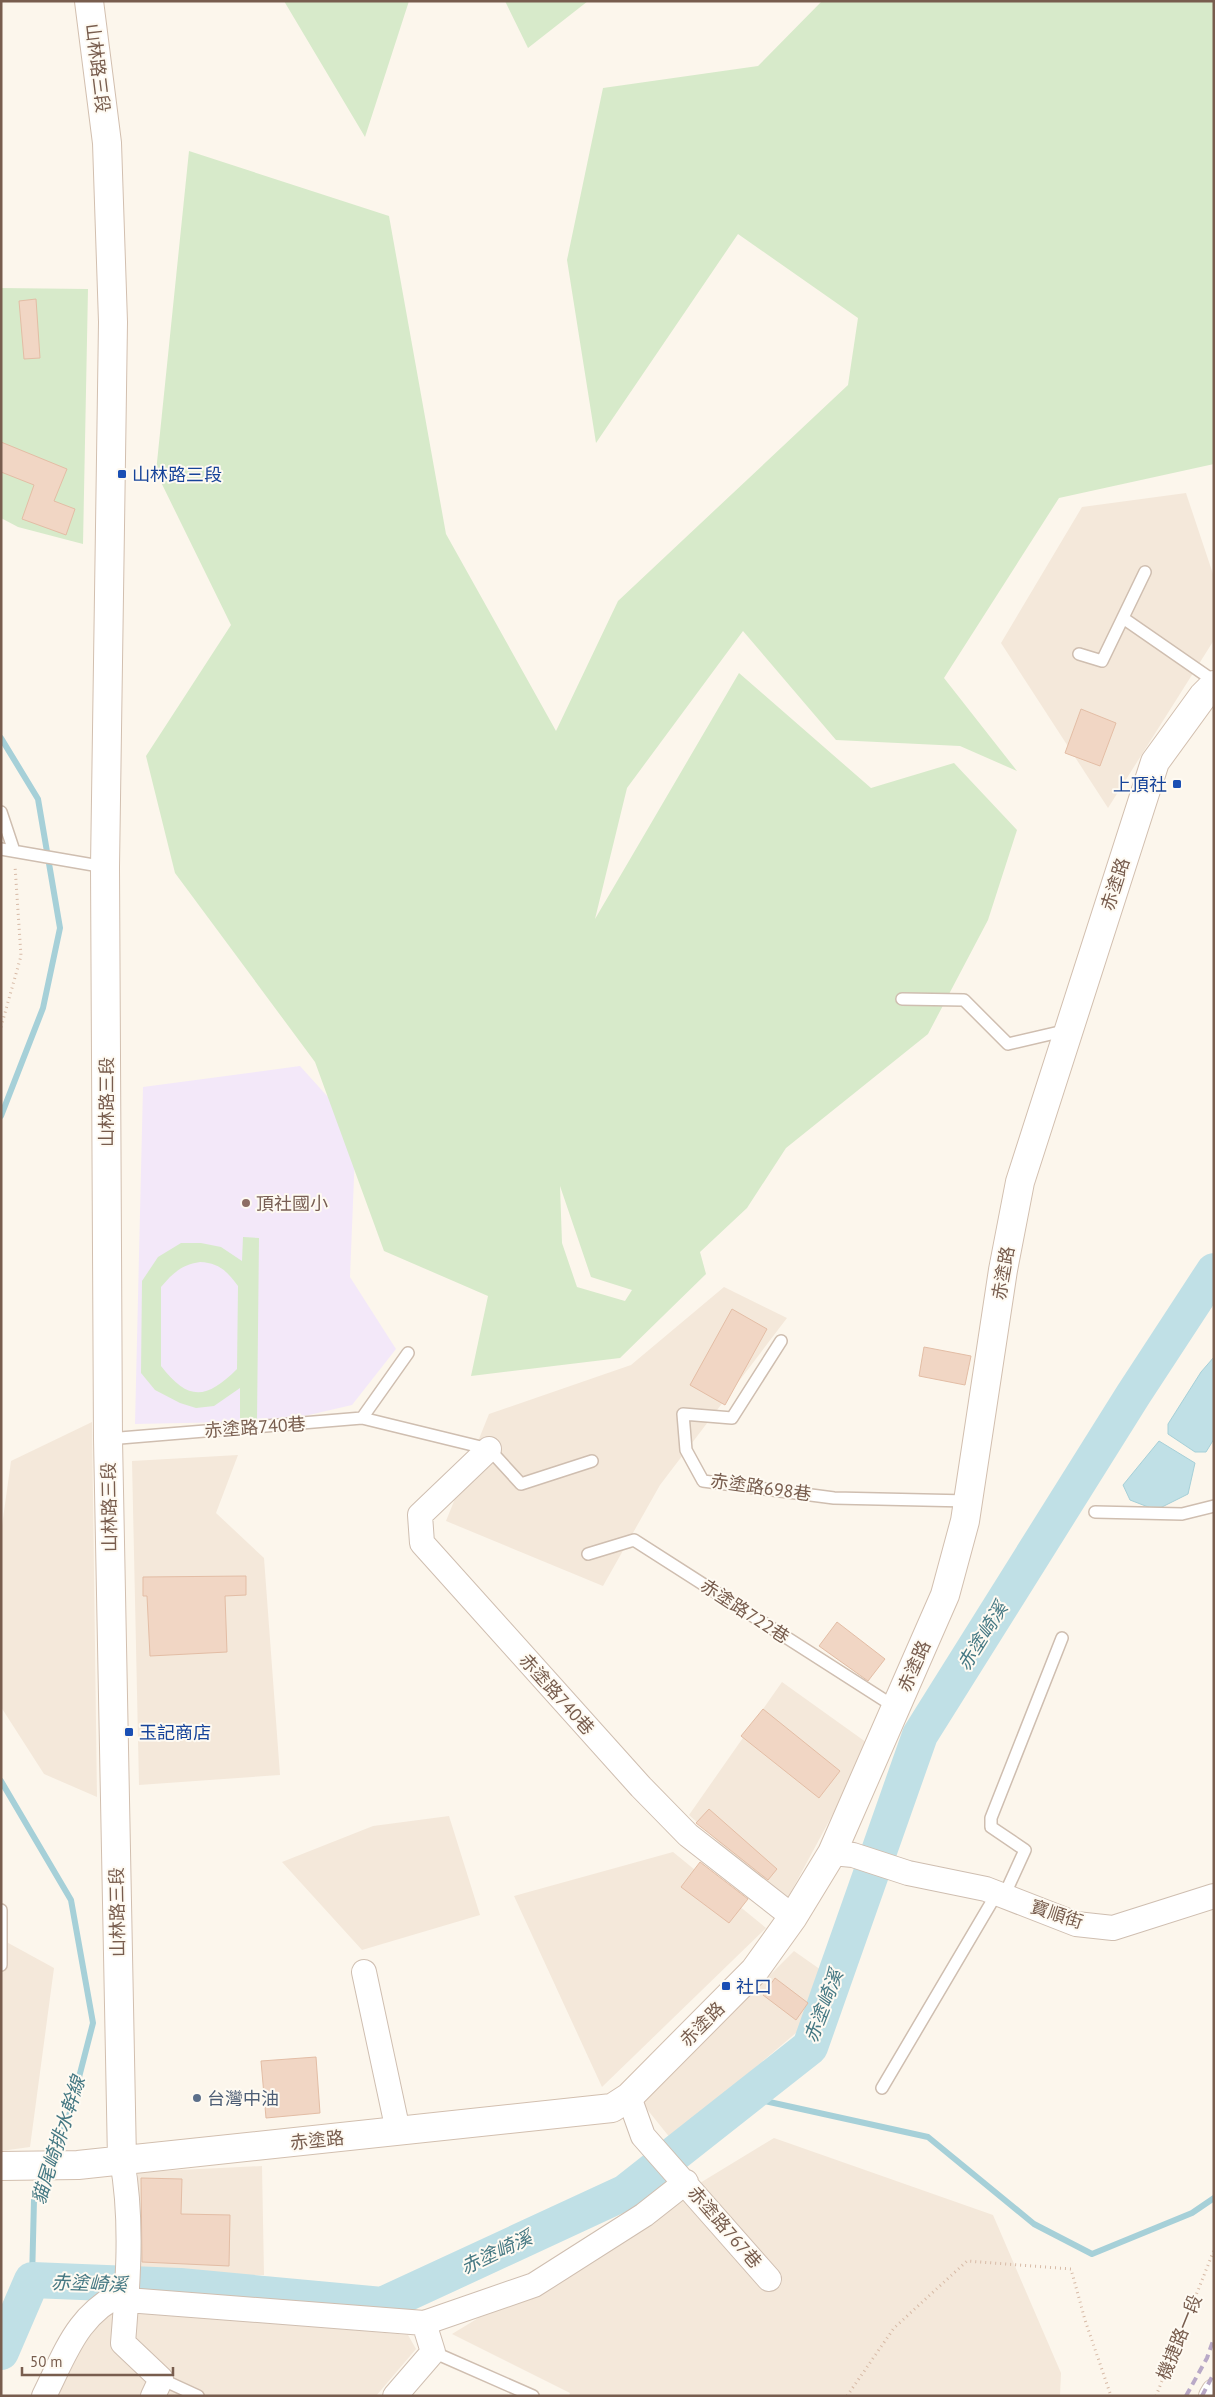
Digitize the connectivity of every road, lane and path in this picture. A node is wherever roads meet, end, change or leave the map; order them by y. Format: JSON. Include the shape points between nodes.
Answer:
{"nodes":[{"id":1,"x":89,"y":1,"type":"edge"},
{"id":2,"x":1144,"y":572,"type":"dead end"},
{"id":3,"x":1123,"y":618,"type":"junction"},
{"id":4,"x":1079,"y":654,"type":"dead end"},
{"id":5,"x":1214,"y":683,"type":"edge"},
{"id":6,"x":1,"y":812,"type":"edge"},
{"id":7,"x":1,"y":849,"type":"edge"},
{"id":8,"x":14,"y":851,"type":"junction"},
{"id":9,"x":105,"y":867,"type":"junction"},
{"id":10,"x":902,"y":999,"type":"dead end"},
{"id":11,"x":1,"y":1027,"type":"edge"},
{"id":12,"x":1068,"y":1030,"type":"junction"},
{"id":13,"x":781,"y":1341,"type":"dead end"},
{"id":14,"x":408,"y":1353,"type":"dead end"},
{"id":15,"x":362,"y":1418,"type":"junction"},
{"id":16,"x":108,"y":1439,"type":"junction"},
{"id":17,"x":489,"y":1449,"type":"junction"},
{"id":18,"x":592,"y":1461,"type":"dead end"},
{"id":19,"x":968,"y":1501,"type":"junction"},
{"id":20,"x":1214,"y":1506,"type":"edge"},
{"id":21,"x":1095,"y":1512,"type":"dead end"},
{"id":22,"x":588,"y":1554,"type":"dead end"},
{"id":23,"x":1062,"y":1638,"type":"dead end"},
{"id":24,"x":896,"y":1707,"type":"junction"},
{"id":25,"x":842,"y":1854,"type":"junction"},
{"id":26,"x":1000,"y":1894,"type":"junction"},
{"id":27,"x":1214,"y":1896,"type":"edge"},
{"id":28,"x":1,"y":1910,"type":"edge"},
{"id":29,"x":793,"y":1918,"type":"junction"},
{"id":30,"x":1,"y":1965,"type":"edge"},
{"id":31,"x":364,"y":1972,"type":"dead end"},
{"id":32,"x":882,"y":2088,"type":"dead end"},
{"id":33,"x":629,"y":2096,"type":"junction"},
{"id":34,"x":398,"y":2131,"type":"junction"},
{"id":35,"x":122,"y":2160,"type":"junction"},
{"id":36,"x":8,"y":2166,"type":"edge"},
{"id":37,"x":682,"y":2180,"type":"junction"},
{"id":38,"x":1214,"y":2250,"type":"edge"},
{"id":39,"x":769,"y":2279,"type":"dead end"},
{"id":40,"x":126,"y":2295,"type":"junction"},
{"id":41,"x":424,"y":2323,"type":"junction"},
{"id":42,"x":433,"y":2352,"type":"junction"},
{"id":43,"x":157,"y":2387,"type":"edge"},
{"id":44,"x":1214,"y":2391,"type":"edge"},
{"id":45,"x":44,"y":2396,"type":"edge"},
{"id":46,"x":198,"y":2396,"type":"edge"},
{"id":47,"x":395,"y":2396,"type":"edge"},
{"id":48,"x":533,"y":2396,"type":"edge"},
{"id":49,"x":847,"y":2396,"type":"edge"},
{"id":50,"x":1111,"y":2396,"type":"edge"},
{"id":51,"x":1156,"y":2396,"type":"edge"},
{"id":52,"x":1211,"y":2396,"type":"edge"}],
"edges":[{"from":1,"to":9,"type":"main road","name":"山林路三段","via":[[107,143],[113,322]]},
{"from":2,"to":3,"type":"lane"},
{"from":3,"to":4,"type":"lane","via":[[1102,661]]},
{"from":3,"to":5,"type":"lane"},
{"from":5,"to":12,"type":"main road","name":"赤塗路","via":[[1155,762]]},
{"from":6,"to":8,"type":"lane"},
{"from":7,"to":8,"type":"lane"},
{"from":8,"to":9,"type":"lane"},
{"from":8,"to":11,"type":"path","via":[[21,956]]},
{"from":9,"to":16,"type":"main road","name":"山林路三段"},
{"from":10,"to":12,"type":"lane","via":[[964,1000],[1008,1044]]},
{"from":12,"to":19,"type":"main road","name":"赤塗路","via":[[1020,1182],[1003,1270]]},
{"from":13,"to":19,"type":"lane","name":"赤塗路698巷","via":[[732,1418],[684,1414],[686,1450],[703,1481],[834,1498]]},
{"from":14,"to":15,"type":"lane"},
{"from":15,"to":16,"type":"lane","name":"赤塗路740巷"},
{"from":15,"to":17,"type":"lane","name":"赤塗路740巷"},
{"from":16,"to":35,"type":"main road","name":"山林路三段"},
{"from":17,"to":18,"type":"lane","via":[[521,1484]]},
{"from":17,"to":29,"type":"street","name":"赤塗路740巷","via":[[420,1515],[422,1543],[634,1780],[688,1835]]},
{"from":19,"to":24,"type":"main road","name":"赤塗路","via":[[945,1595]]},
{"from":20,"to":21,"type":"lane","via":[[1182,1514]]},
{"from":22,"to":24,"type":"lane","name":"赤塗路722巷","via":[[634,1540]]},
{"from":23,"to":26,"type":"lane","via":[[992,1818],[991,1827],[1025,1850]]},
{"from":24,"to":25,"type":"main road","name":"赤塗路"},
{"from":25,"to":26,"type":"street","name":"寶順街"},
{"from":25,"to":29,"type":"main road","name":"赤塗路"},
{"from":26,"to":27,"type":"street","name":"寶順街","via":[[1076,1924],[1113,1928]]},
{"from":26,"to":32,"type":"lane"},
{"from":28,"to":30,"type":"lane"},
{"from":29,"to":33,"type":"main road","name":"赤塗路","via":[[754,1970]]},
{"from":31,"to":34,"type":"street"},
{"from":33,"to":34,"type":"main road","name":"赤塗路","via":[[612,2108]]},
{"from":33,"to":37,"type":"street","name":"赤塗路767巷","via":[[643,2136]]},
{"from":34,"to":35,"type":"main road","name":"赤塗路"},
{"from":35,"to":36,"type":"main road","via":[[78,2165]]},
{"from":35,"to":40,"type":"street","via":[[129,2217]]},
{"from":37,"to":39,"type":"street","name":"赤塗路767巷"},
{"from":37,"to":41,"type":"street","via":[[644,2215],[534,2285]]},
{"from":38,"to":51,"type":"path","name":"機捷路一段"},
{"from":40,"to":41,"type":"street"},
{"from":40,"to":43,"type":"street","via":[[123,2343]]},
{"from":40,"to":45,"type":"street","via":[[106,2300],[81,2324]]},
{"from":41,"to":42,"type":"street"},
{"from":42,"to":47,"type":"street"},
{"from":42,"to":48,"type":"lane"},
{"from":43,"to":46,"type":"lane"},
{"from":44,"to":52,"type":"street"},
{"from":49,"to":50,"type":"path","via":[[894,2328],[967,2261],[1071,2269]]}]}
